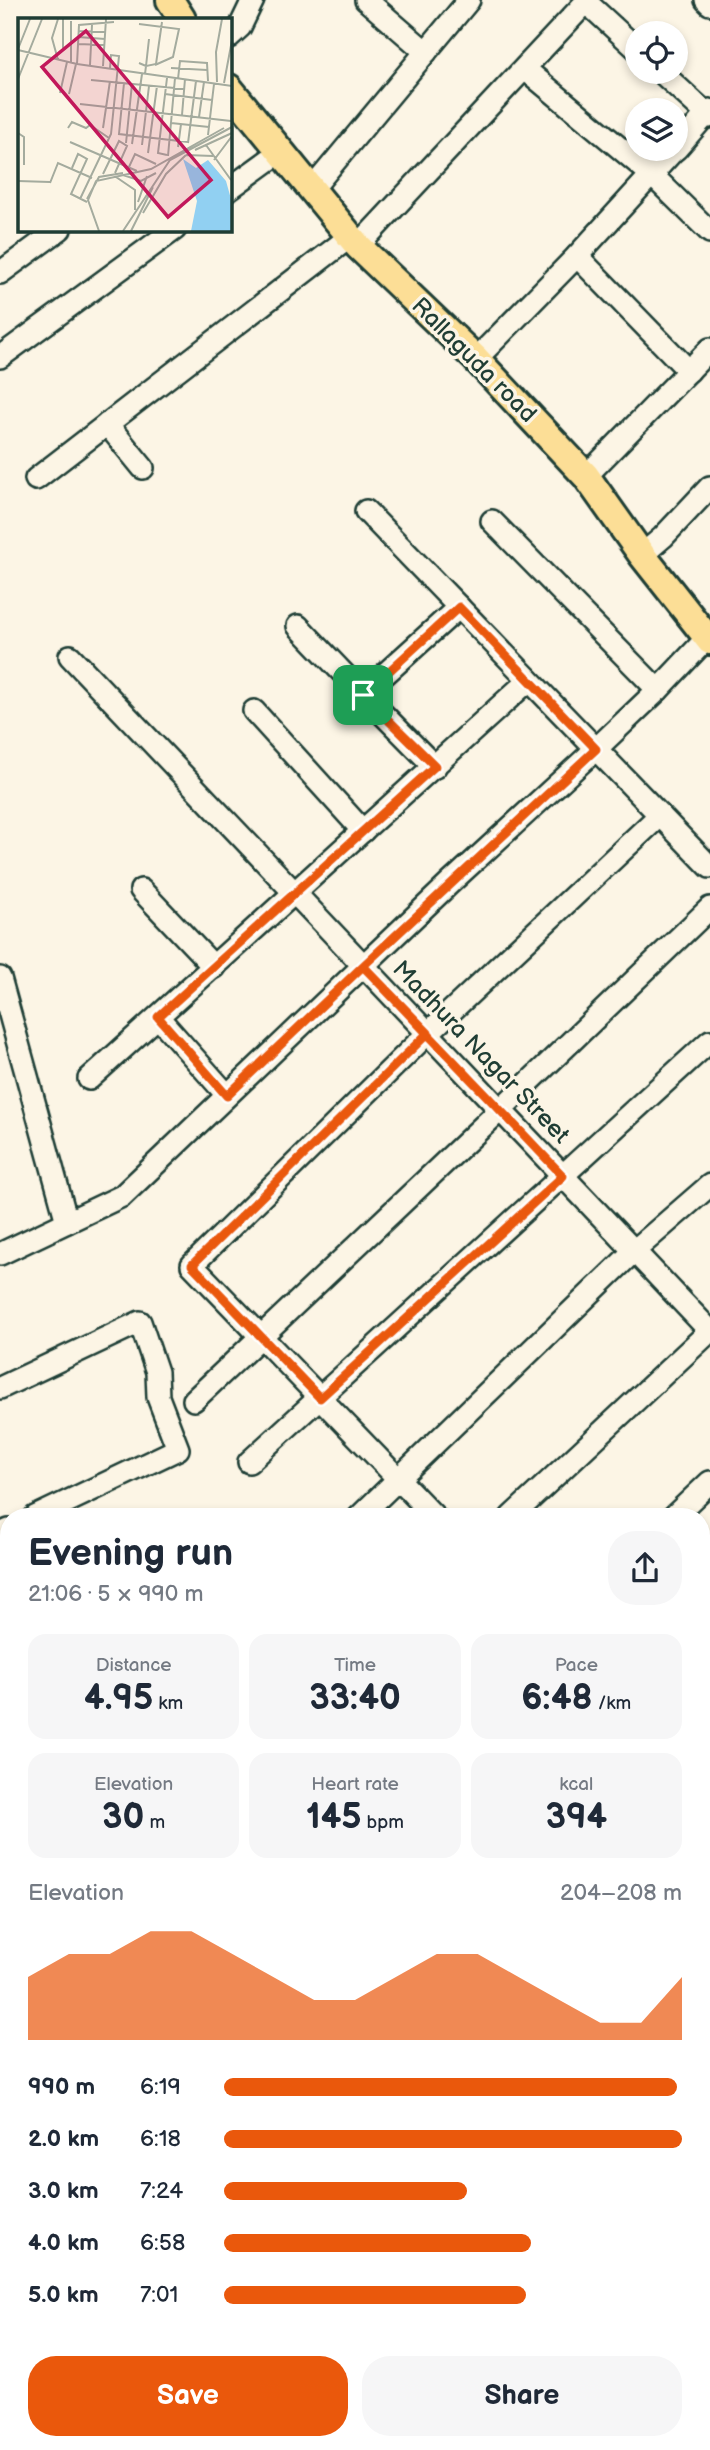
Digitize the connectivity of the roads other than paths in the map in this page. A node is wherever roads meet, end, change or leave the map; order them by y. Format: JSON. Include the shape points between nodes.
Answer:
{"nodes":[{"id":1,"x":170,"y":0,"type":"edge"},
{"id":2,"x":253,"y":0,"type":"edge"},
{"id":3,"x":366,"y":0,"type":"edge"},
{"id":4,"x":469,"y":0,"type":"edge"},
{"id":5,"x":706,"y":0,"type":"edge"},
{"id":6,"x":587,"y":1,"type":"edge"},
{"id":7,"x":710,"y":4,"type":"edge"},
{"id":8,"x":181,"y":18,"type":"edge"},
{"id":9,"x":231,"y":35,"type":"edge"},
{"id":10,"x":625,"y":37,"type":"edge"},
{"id":11,"x":426,"y":51,"type":"junction"},
{"id":12,"x":525,"y":69,"type":"junction"},
{"id":13,"x":675,"y":84,"type":"edge"},
{"id":14,"x":232,"y":98,"type":"edge"},
{"id":15,"x":709,"y":114,"type":"edge"},
{"id":16,"x":688,"y":136,"type":"edge"},
{"id":17,"x":280,"y":152,"type":"junction"},
{"id":18,"x":664,"y":161,"type":"edge"},
{"id":19,"x":652,"y":175,"type":"junction"},
{"id":20,"x":231,"y":188,"type":"edge"},
{"id":21,"x":312,"y":189,"type":"junction"},
{"id":22,"x":57,"y":231,"type":"edge"},
{"id":23,"x":171,"y":231,"type":"edge"},
{"id":24,"x":710,"y":232,"type":"edge"},
{"id":25,"x":355,"y":241,"type":"junction"},
{"id":26,"x":577,"y":256,"type":"junction"},
{"id":27,"x":0,"y":273,"type":"edge"},
{"id":28,"x":710,"y":349,"type":"edge"},
{"id":29,"x":0,"y":357,"type":"edge"},
{"id":30,"x":476,"y":359,"type":"junction"},
{"id":31,"x":689,"y":372,"type":"junction"},
{"id":32,"x":107,"y":424,"type":"junction"},
{"id":33,"x":143,"y":468,"type":"dead end"},
{"id":34,"x":586,"y":476,"type":"junction"},
{"id":35,"x":36,"y":478,"type":"dead end"},
{"id":36,"x":710,"y":487,"type":"edge"},
{"id":37,"x":366,"y":511,"type":"dead end"},
{"id":38,"x":492,"y":521,"type":"dead end"},
{"id":39,"x":642,"y":555,"type":"junction"},
{"id":40,"x":459,"y":607,"type":"junction"},
{"id":41,"x":298,"y":626,"type":"dead end"},
{"id":42,"x":709,"y":638,"type":"edge"},
{"id":43,"x":70,"y":656,"type":"dead end"},
{"id":44,"x":529,"y":680,"type":"junction"},
{"id":45,"x":657,"y":690,"type":"junction"},
{"id":46,"x":363,"y":695,"type":"junction"},
{"id":47,"x":254,"y":711,"type":"dead end"},
{"id":48,"x":596,"y":749,"type":"junction"},
{"id":49,"x":435,"y":766,"type":"junction"},
{"id":50,"x":660,"y":815,"type":"junction"},
{"id":51,"x":363,"y":831,"type":"junction"},
{"id":52,"x":710,"y":867,"type":"edge"},
{"id":53,"x":141,"y":890,"type":"dead end"},
{"id":54,"x":295,"y":894,"type":"junction"},
{"id":55,"x":710,"y":908,"type":"edge"},
{"id":56,"x":363,"y":966,"type":"junction"},
{"id":57,"x":214,"y":967,"type":"junction"},
{"id":58,"x":0,"y":978,"type":"edge"},
{"id":59,"x":158,"y":1017,"type":"junction"},
{"id":60,"x":428,"y":1033,"type":"junction"},
{"id":61,"x":710,"y":1041,"type":"edge"},
{"id":62,"x":89,"y":1079,"type":"dead end"},
{"id":63,"x":227,"y":1096,"type":"junction"},
{"id":64,"x":500,"y":1110,"type":"junction"},
{"id":65,"x":563,"y":1176,"type":"junction"},
{"id":66,"x":710,"y":1185,"type":"edge"},
{"id":67,"x":67,"y":1223,"type":"junction"},
{"id":68,"x":634,"y":1251,"type":"junction"},
{"id":69,"x":0,"y":1254,"type":"edge"},
{"id":70,"x":710,"y":1331,"type":"edge"},
{"id":71,"x":262,"y":1338,"type":"junction"},
{"id":72,"x":0,"y":1388,"type":"edge"},
{"id":73,"x":320,"y":1398,"type":"junction"},
{"id":74,"x":194,"y":1399,"type":"dead end"},
{"id":75,"x":249,"y":1462,"type":"dead end"},
{"id":76,"x":398,"y":1479,"type":"junction"},
{"id":77,"x":710,"y":1482,"type":"edge"},
{"id":78,"x":54,"y":1508,"type":"edge"},
{"id":79,"x":368,"y":1508,"type":"edge"},
{"id":80,"x":426,"y":1508,"type":"edge"},
{"id":81,"x":521,"y":1508,"type":"edge"},
{"id":82,"x":683,"y":1508,"type":"edge"}],
"edges":[{"from":1,"to":8,"type":"main road"},
{"from":2,"to":9,"type":"street"},
{"from":3,"to":11,"type":"street"},
{"from":4,"to":11,"type":"street"},
{"from":5,"to":7,"type":"street"},
{"from":6,"to":10,"type":"street"},
{"from":6,"to":12,"type":"street"},
{"from":11,"to":21,"type":"street"},
{"from":12,"to":19,"type":"street"},
{"from":12,"to":25,"type":"street"},
{"from":13,"to":15,"type":"street"},
{"from":14,"to":17,"type":"main road","name":"Rallaguda road"},
{"from":15,"to":16,"type":"street"},
{"from":17,"to":20,"type":"street"},
{"from":17,"to":21,"type":"main road","name":"Rallaguda road"},
{"from":18,"to":19,"type":"street"},
{"from":19,"to":24,"type":"street"},
{"from":19,"to":26,"type":"street"},
{"from":21,"to":25,"type":"main road","name":"Rallaguda road"},
{"from":22,"to":27,"type":"street"},
{"from":23,"to":29,"type":"street"},
{"from":25,"to":30,"type":"main road","name":"Rallaguda road"},
{"from":25,"to":32,"type":"street"},
{"from":26,"to":30,"type":"street"},
{"from":26,"to":31,"type":"street"},
{"from":28,"to":31,"type":"street"},
{"from":30,"to":34,"type":"main road","name":"Rallaguda road"},
{"from":31,"to":34,"type":"street"},
{"from":32,"to":33,"type":"street"},
{"from":32,"to":35,"type":"street"},
{"from":34,"to":39,"type":"main road","name":"Rallaguda road"},
{"from":36,"to":39,"type":"street"},
{"from":37,"to":40,"type":"street"},
{"from":38,"to":45,"type":"street"},
{"from":39,"to":42,"type":"main road","name":"Rallaguda road"},
{"from":40,"to":44,"type":"street"},
{"from":40,"to":46,"type":"street"},
{"from":41,"to":46,"type":"street"},
{"from":42,"to":45,"type":"street"},
{"from":43,"to":54,"type":"street","name":"Madhura Nagar Street"},
{"from":44,"to":48,"type":"street"},
{"from":44,"to":49,"type":"street"},
{"from":45,"to":48,"type":"street"},
{"from":46,"to":49,"type":"street"},
{"from":47,"to":51,"type":"street"},
{"from":48,"to":50,"type":"street"},
{"from":48,"to":56,"type":"street"},
{"from":49,"to":51,"type":"street"},
{"from":50,"to":52,"type":"street"},
{"from":50,"to":60,"type":"street"},
{"from":51,"to":54,"type":"street"},
{"from":53,"to":57,"type":"street"},
{"from":54,"to":56,"type":"street","name":"Madhura Nagar Street"},
{"from":54,"to":57,"type":"street"},
{"from":55,"to":64,"type":"street"},
{"from":56,"to":60,"type":"street","name":"Madhura Nagar Street"},
{"from":56,"to":63,"type":"street"},
{"from":57,"to":59,"type":"street"},
{"from":58,"to":67,"type":"street"},
{"from":59,"to":62,"type":"street"},
{"from":59,"to":63,"type":"street"},
{"from":60,"to":64,"type":"street","name":"Madhura Nagar Street"},
{"from":60,"to":71,"type":"street","via":[[192,1265]]},
{"from":61,"to":65,"type":"street"},
{"from":63,"to":67,"type":"street","via":[[122,1196]]},
{"from":64,"to":65,"type":"street","name":"Madhura Nagar Street"},
{"from":64,"to":71,"type":"street"},
{"from":65,"to":68,"type":"street","name":"Madhura Nagar Street"},
{"from":65,"to":73,"type":"street"},
{"from":66,"to":68,"type":"street"},
{"from":67,"to":69,"type":"street"},
{"from":68,"to":70,"type":"street","name":"Madhura Nagar Street"},
{"from":68,"to":76,"type":"street"},
{"from":70,"to":81,"type":"street"},
{"from":71,"to":73,"type":"street"},
{"from":71,"to":74,"type":"street"},
{"from":72,"to":78,"type":"street","via":[[140,1322],[157,1372],[158,1397],[178,1449]]},
{"from":73,"to":75,"type":"street"},
{"from":73,"to":76,"type":"street"},
{"from":76,"to":79,"type":"street"},
{"from":76,"to":80,"type":"street"},
{"from":77,"to":82,"type":"street"}]}
